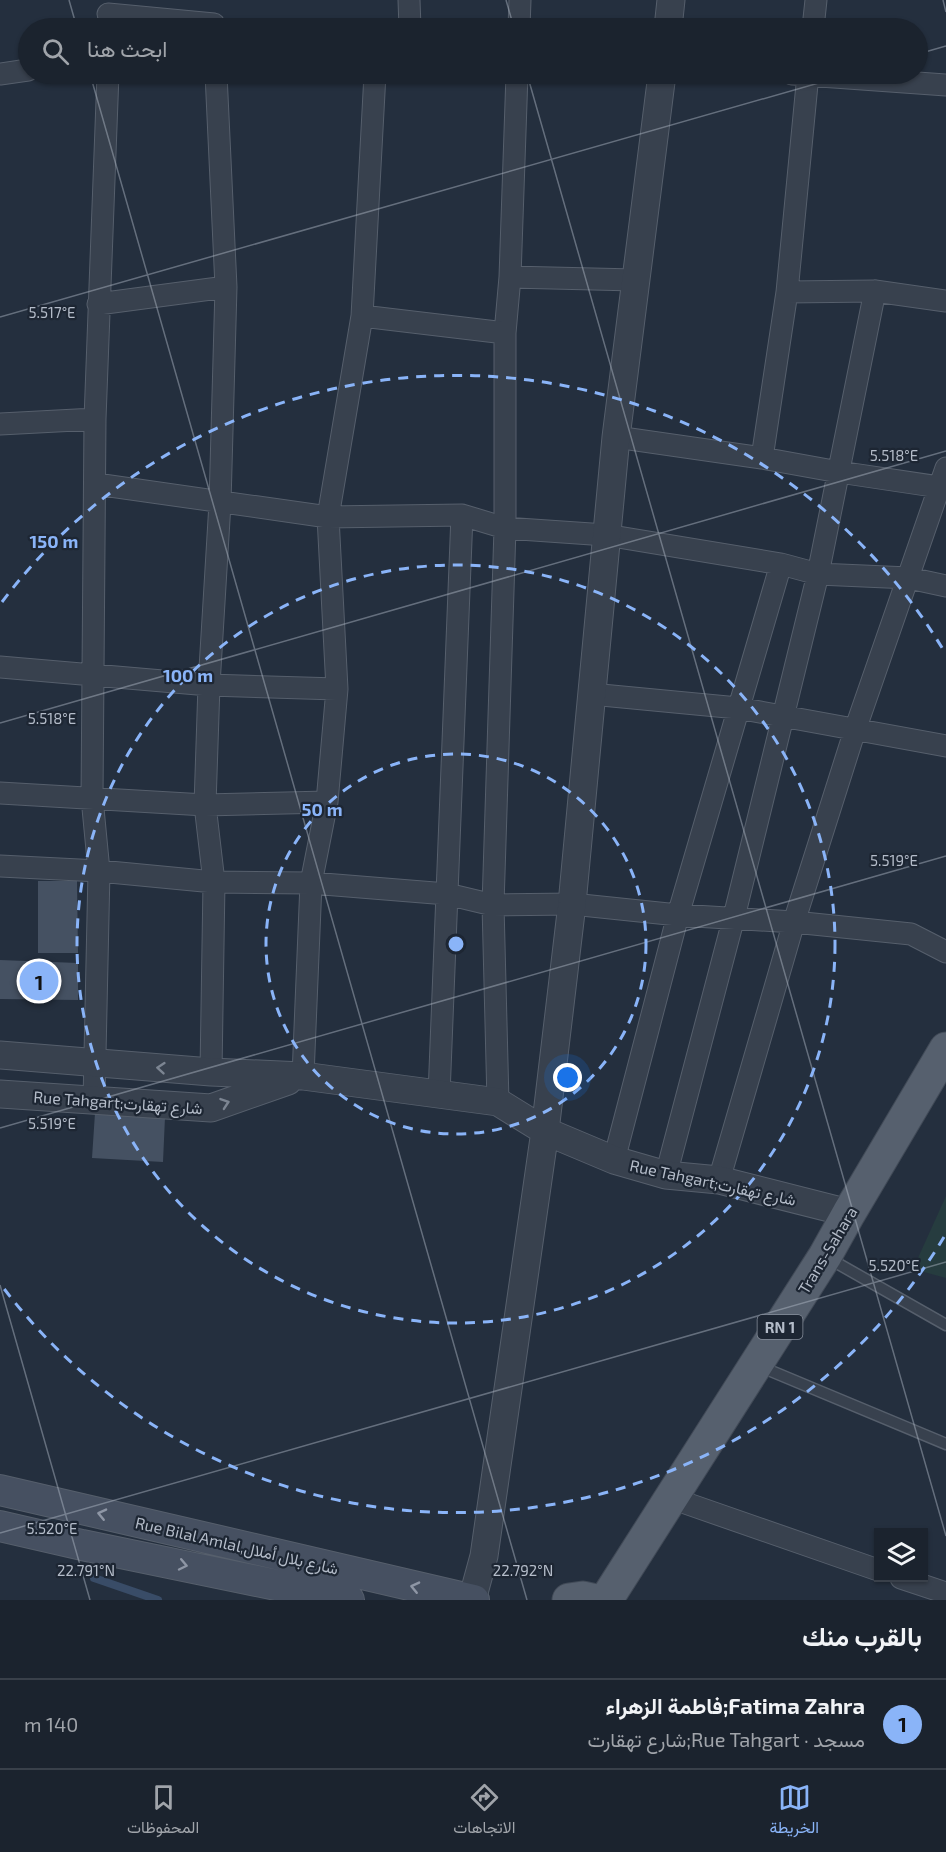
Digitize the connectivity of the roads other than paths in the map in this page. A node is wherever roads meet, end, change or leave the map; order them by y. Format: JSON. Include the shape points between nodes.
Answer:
{"nodes":[{"id":1,"x":409,"y":0,"type":"edge"},
{"id":2,"x":520,"y":0,"type":"edge"},
{"id":3,"x":671,"y":0,"type":"edge"},
{"id":4,"x":816,"y":0,"type":"edge"},
{"id":5,"x":108,"y":14,"type":"edge"},
{"id":6,"x":150,"y":18,"type":"edge"},
{"id":7,"x":410,"y":18,"type":"edge"},
{"id":8,"x":519,"y":18,"type":"edge"},
{"id":9,"x":669,"y":18,"type":"edge"},
{"id":10,"x":814,"y":18,"type":"edge"},
{"id":11,"x":18,"y":71,"type":"edge"},
{"id":12,"x":0,"y":74,"type":"edge"},
{"id":13,"x":108,"y":84,"type":"edge"},
{"id":14,"x":216,"y":84,"type":"edge"},
{"id":15,"x":374,"y":84,"type":"edge"},
{"id":16,"x":517,"y":84,"type":"edge"},
{"id":17,"x":661,"y":84,"type":"edge"},
{"id":18,"x":802,"y":84,"type":"edge"},
{"id":19,"x":928,"y":84,"type":"edge"},
{"id":20,"x":946,"y":85,"type":"edge"},
{"id":21,"x":510,"y":277,"type":"junction"},
{"id":22,"x":635,"y":280,"type":"junction"},
{"id":23,"x":226,"y":287,"type":"junction"},
{"id":24,"x":875,"y":291,"type":"junction"},
{"id":25,"x":787,"y":292,"type":"junction"},
{"id":26,"x":946,"y":300,"type":"edge"},
{"id":27,"x":98,"y":304,"type":"junction"},
{"id":28,"x":362,"y":316,"type":"junction"},
{"id":29,"x":505,"y":333,"type":"junction"},
{"id":30,"x":95,"y":419,"type":"junction"},
{"id":31,"x":0,"y":424,"type":"edge"},
{"id":32,"x":616,"y":437,"type":"junction"},
{"id":33,"x":762,"y":458,"type":"junction"},
{"id":34,"x":839,"y":472,"type":"junction"},
{"id":35,"x":944,"y":481,"type":"edge"},
{"id":36,"x":96,"y":484,"type":"junction"},
{"id":37,"x":220,"y":503,"type":"junction"},
{"id":38,"x":462,"y":515,"type":"junction"},
{"id":39,"x":328,"y":517,"type":"junction"},
{"id":40,"x":505,"y":528,"type":"junction"},
{"id":41,"x":606,"y":535,"type":"junction"},
{"id":42,"x":781,"y":564,"type":"junction"},
{"id":43,"x":818,"y":574,"type":"junction"},
{"id":44,"x":909,"y":578,"type":"junction"},
{"id":45,"x":946,"y":586,"type":"edge"},
{"id":46,"x":0,"y":667,"type":"edge"},
{"id":47,"x":93,"y":675,"type":"junction"},
{"id":48,"x":209,"y":685,"type":"junction"},
{"id":49,"x":337,"y":689,"type":"junction"},
{"id":50,"x":591,"y":694,"type":"junction"},
{"id":51,"x":738,"y":708,"type":"junction"},
{"id":52,"x":785,"y":717,"type":"junction"},
{"id":53,"x":855,"y":729,"type":"junction"},
{"id":54,"x":946,"y":746,"type":"edge"},
{"id":55,"x":0,"y":793,"type":"edge"},
{"id":56,"x":92,"y":798,"type":"junction"},
{"id":57,"x":327,"y":802,"type":"junction"},
{"id":58,"x":206,"y":805,"type":"junction"},
{"id":59,"x":0,"y":866,"type":"edge"},
{"id":60,"x":99,"y":871,"type":"junction"},
{"id":61,"x":214,"y":882,"type":"junction"},
{"id":62,"x":311,"y":883,"type":"junction"},
{"id":63,"x":447,"y":894,"type":"junction"},
{"id":64,"x":572,"y":904,"type":"junction"},
{"id":65,"x":493,"y":905,"type":"junction"},
{"id":66,"x":678,"y":915,"type":"junction"},
{"id":67,"x":734,"y":917,"type":"junction"},
{"id":68,"x":794,"y":922,"type":"junction"},
{"id":69,"x":946,"y":952,"type":"edge"},
{"id":70,"x":946,"y":1049,"type":"edge"},
{"id":71,"x":0,"y":1055,"type":"edge"},
{"id":72,"x":95,"y":1063,"type":"junction"},
{"id":73,"x":212,"y":1072,"type":"junction"},
{"id":74,"x":303,"y":1076,"type":"junction"},
{"id":75,"x":0,"y":1094,"type":"edge"},
{"id":76,"x":439,"y":1095,"type":"junction"},
{"id":77,"x":94,"y":1100,"type":"junction"},
{"id":78,"x":498,"y":1102,"type":"junction"},
{"id":79,"x":545,"y":1131,"type":"junction"},
{"id":80,"x":614,"y":1160,"type":"junction"},
{"id":81,"x":666,"y":1175,"type":"junction"},
{"id":82,"x":718,"y":1180,"type":"junction"},
{"id":83,"x":849,"y":1212,"type":"junction"},
{"id":84,"x":825,"y":1256,"type":"junction"},
{"id":85,"x":946,"y":1325,"type":"edge"},
{"id":86,"x":756,"y":1365,"type":"junction"},
{"id":87,"x":946,"y":1444,"type":"edge"},
{"id":88,"x":0,"y":1490,"type":"edge"},
{"id":89,"x":671,"y":1498,"type":"junction"},
{"id":90,"x":0,"y":1526,"type":"edge"},
{"id":91,"x":874,"y":1568,"type":"edge"},
{"id":92,"x":913,"y":1582,"type":"edge"},
{"id":93,"x":946,"y":1593,"type":"edge"},
{"id":94,"x":349,"y":1600,"type":"edge"},
{"id":95,"x":472,"y":1600,"type":"edge"},
{"id":96,"x":569,"y":1600,"type":"edge"},
{"id":97,"x":592,"y":1600,"type":"edge"},
{"id":98,"x":606,"y":1600,"type":"edge"}],
"edges":[{"from":1,"to":7,"type":"street"},
{"from":2,"to":8,"type":"street"},
{"from":3,"to":9,"type":"street"},
{"from":4,"to":10,"type":"street"},
{"from":5,"to":6,"type":"street"},
{"from":11,"to":12,"type":"street"},
{"from":13,"to":27,"type":"street"},
{"from":14,"to":23,"type":"street"},
{"from":15,"to":28,"type":"street"},
{"from":16,"to":21,"type":"street"},
{"from":17,"to":22,"type":"street"},
{"from":18,"to":25,"type":"street"},
{"from":19,"to":20,"type":"street"},
{"from":21,"to":22,"type":"street"},
{"from":21,"to":29,"type":"street"},
{"from":22,"to":32,"type":"street"},
{"from":23,"to":27,"type":"street"},
{"from":23,"to":37,"type":"street"},
{"from":24,"to":25,"type":"street"},
{"from":24,"to":26,"type":"street"},
{"from":24,"to":34,"type":"street"},
{"from":25,"to":33,"type":"street"},
{"from":27,"to":30,"type":"street"},
{"from":28,"to":29,"type":"street"},
{"from":28,"to":39,"type":"street"},
{"from":29,"to":40,"type":"street"},
{"from":30,"to":31,"type":"street"},
{"from":30,"to":36,"type":"street"},
{"from":32,"to":33,"type":"street"},
{"from":32,"to":41,"type":"street"},
{"from":33,"to":34,"type":"street"},
{"from":34,"to":35,"type":"street"},
{"from":34,"to":43,"type":"street"},
{"from":35,"to":44,"type":"street"},
{"from":36,"to":37,"type":"street"},
{"from":36,"to":47,"type":"street"},
{"from":37,"to":39,"type":"street"},
{"from":37,"to":48,"type":"street"},
{"from":38,"to":39,"type":"street"},
{"from":38,"to":40,"type":"street"},
{"from":38,"to":63,"type":"street"},
{"from":39,"to":49,"type":"street"},
{"from":40,"to":41,"type":"street"},
{"from":40,"to":65,"type":"street"},
{"from":41,"to":42,"type":"street"},
{"from":41,"to":50,"type":"street"},
{"from":42,"to":43,"type":"street"},
{"from":42,"to":51,"type":"street"},
{"from":43,"to":44,"type":"street"},
{"from":43,"to":52,"type":"street"},
{"from":44,"to":45,"type":"street"},
{"from":44,"to":53,"type":"street"},
{"from":46,"to":47,"type":"street"},
{"from":47,"to":48,"type":"street"},
{"from":47,"to":56,"type":"street"},
{"from":48,"to":49,"type":"street"},
{"from":48,"to":58,"type":"street"},
{"from":49,"to":57,"type":"street"},
{"from":50,"to":51,"type":"street"},
{"from":50,"to":64,"type":"street"},
{"from":51,"to":52,"type":"street"},
{"from":51,"to":66,"type":"street"},
{"from":52,"to":53,"type":"street"},
{"from":52,"to":67,"type":"street"},
{"from":53,"to":54,"type":"street"},
{"from":53,"to":68,"type":"street"},
{"from":55,"to":56,"type":"street"},
{"from":56,"to":58,"type":"street"},
{"from":56,"to":60,"type":"street"},
{"from":57,"to":58,"type":"street"},
{"from":57,"to":62,"type":"street"},
{"from":58,"to":61,"type":"street"},
{"from":59,"to":60,"type":"street"},
{"from":60,"to":61,"type":"street"},
{"from":60,"to":72,"type":"street"},
{"from":61,"to":62,"type":"street"},
{"from":61,"to":73,"type":"street"},
{"from":62,"to":63,"type":"street"},
{"from":62,"to":74,"type":"street"},
{"from":63,"to":65,"type":"street"},
{"from":63,"to":76,"type":"street"},
{"from":64,"to":65,"type":"street"},
{"from":64,"to":66,"type":"street"},
{"from":64,"to":79,"type":"street"},
{"from":65,"to":78,"type":"street"},
{"from":66,"to":67,"type":"street"},
{"from":66,"to":80,"type":"street"},
{"from":67,"to":68,"type":"street"},
{"from":67,"to":81,"type":"street"},
{"from":68,"to":69,"type":"street","via":[[911,934]]},
{"from":68,"to":82,"type":"street"},
{"from":70,"to":83,"type":"main road","name":"Trans-Sahara","number":"RN 1"},
{"from":71,"to":72,"type":"street","name":"Rue Tahgart;شارع تهقارت"},
{"from":73,"to":72,"type":"street","name":"Rue Tahgart;شارع تهقارت","one_way":true},
{"from":72,"to":77,"type":"street"},
{"from":73,"to":74,"type":"street","name":"Rue Tahgart;شارع تهقارت"},
{"from":74,"to":76,"type":"street","name":"Rue Tahgart;شارع تهقارت"},
{"from":77,"to":74,"type":"street","name":"Rue Tahgart;شارع تهقارت","one_way":true,"via":[[211,1108]]},
{"from":75,"to":77,"type":"street","name":"Rue Tahgart;شارع تهقارت"},
{"from":76,"to":78,"type":"street","name":"Rue Tahgart;شارع تهقارت"},
{"from":78,"to":79,"type":"street","name":"Rue Tahgart;شارع تهقارت"},
{"from":79,"to":80,"type":"street","name":"Rue Tahgart;شارع تهقارت"},
{"from":79,"to":95,"type":"street","via":[[484,1556]]},
{"from":80,"to":81,"type":"street","name":"Rue Tahgart;شارع تهقارت"},
{"from":81,"to":82,"type":"street","name":"Rue Tahgart;شارع تهقارت"},
{"from":82,"to":83,"type":"street","name":"Rue Tahgart;شارع تهقارت"},
{"from":83,"to":84,"type":"main road","name":"Trans-Sahara","number":"RN 1"},
{"from":84,"to":85,"type":"lane"},
{"from":84,"to":86,"type":"main road","name":"Trans-Sahara","number":"RN 1"},
{"from":86,"to":87,"type":"lane"},
{"from":86,"to":89,"type":"main road","name":"Trans-Sahara","number":"RN 1"},
{"from":95,"to":88,"type":"main road","name":"Rue Bilal Amlal,شارع بلال أملال","one_way":true},
{"from":89,"to":91,"type":"street"},
{"from":89,"to":98,"type":"main road","name":"Trans-Sahara","number":"RN 1"},
{"from":90,"to":94,"type":"main road","name":"Rue Bilal Amlal,شارع بلال أملال","one_way":true},
{"from":92,"to":93,"type":"street"},
{"from":96,"to":97,"type":"main road"}]}
